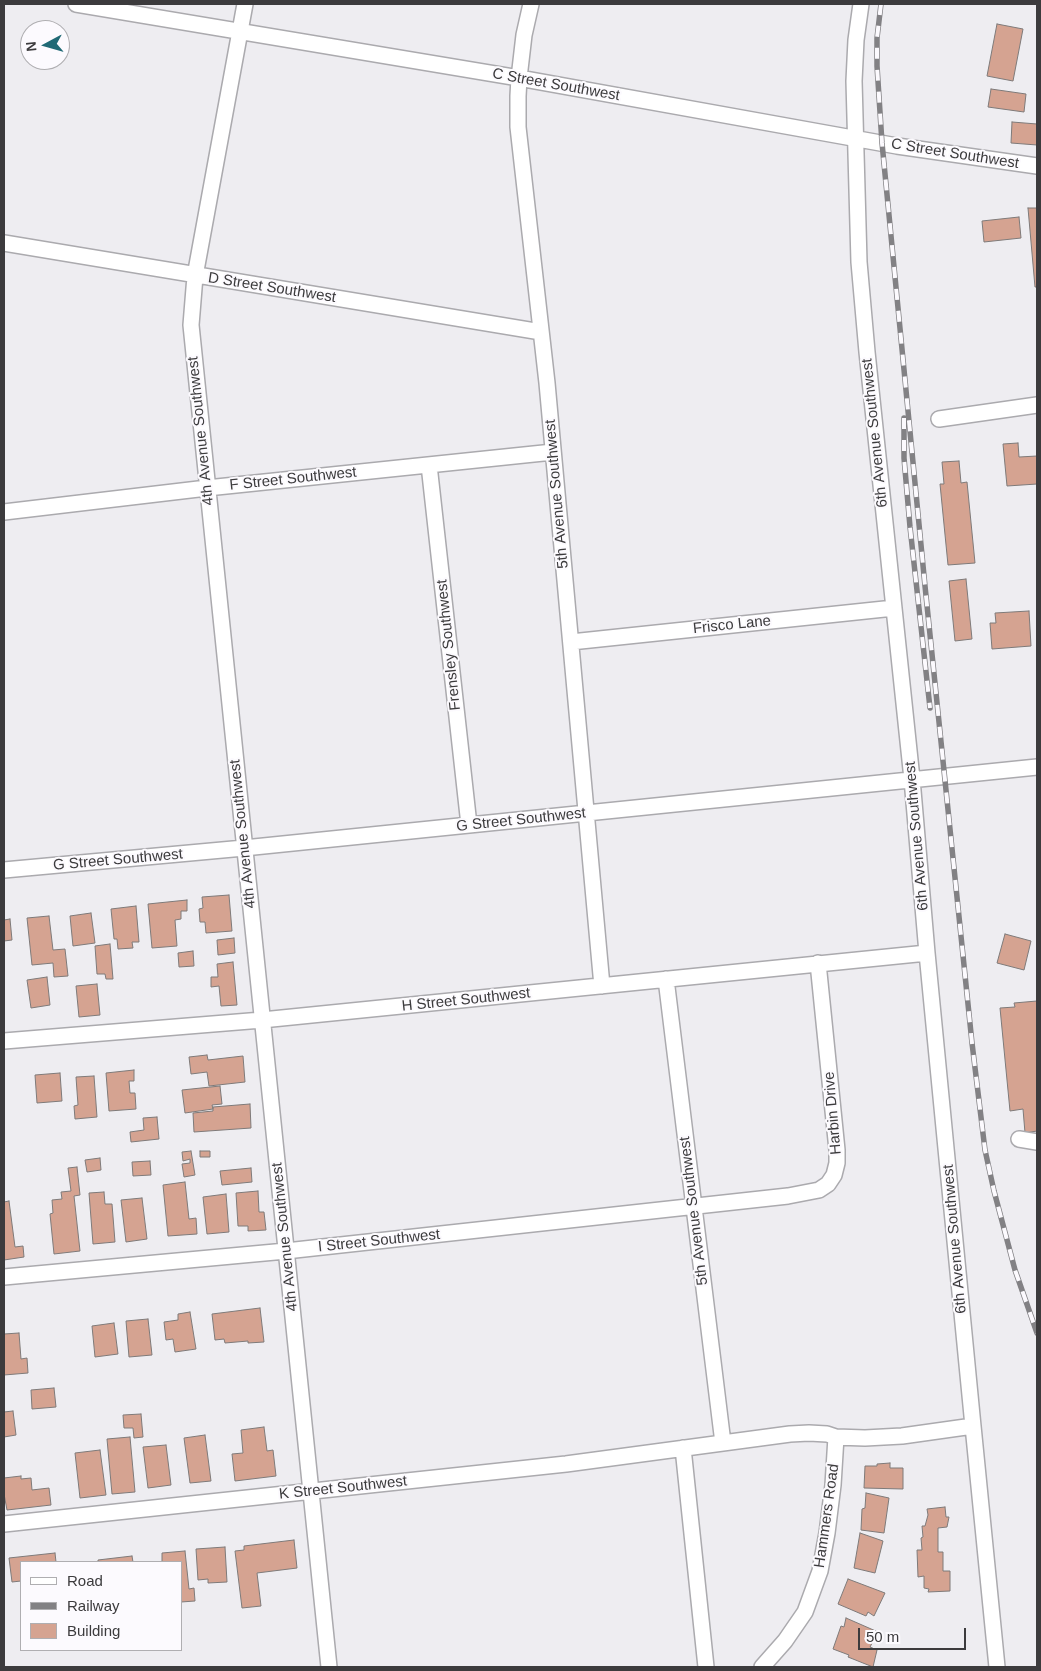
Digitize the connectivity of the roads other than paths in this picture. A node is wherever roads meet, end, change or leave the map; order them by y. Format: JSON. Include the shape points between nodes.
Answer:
{"nodes":[{"id":1,"x":76,"y":4,"type":"edge"},
{"id":2,"x":244,"y":4,"type":"edge"},
{"id":3,"x":531,"y":4,"type":"edge"},
{"id":4,"x":861,"y":4,"type":"edge"},
{"id":5,"x":240,"y":31,"type":"junction"},
{"id":6,"x":519,"y":78,"type":"junction"},
{"id":7,"x":856,"y":139,"type":"junction"},
{"id":8,"x":1037,"y":166,"type":"edge"},
{"id":9,"x":4,"y":243,"type":"edge"},
{"id":10,"x":196,"y":276,"type":"junction"},
{"id":11,"x":541,"y":332,"type":"junction"},
{"id":12,"x":1037,"y":405,"type":"edge"},
{"id":13,"x":939,"y":419,"type":"dead end"},
{"id":14,"x":553,"y":452,"type":"junction"},
{"id":15,"x":429,"y":465,"type":"junction"},
{"id":16,"x":207,"y":488,"type":"junction"},
{"id":17,"x":4,"y":512,"type":"edge"},
{"id":18,"x":894,"y":608,"type":"junction"},
{"id":19,"x":571,"y":642,"type":"junction"},
{"id":20,"x":1037,"y":767,"type":"edge"},
{"id":21,"x":912,"y":779,"type":"junction"},
{"id":22,"x":586,"y":813,"type":"junction"},
{"id":23,"x":469,"y":825,"type":"junction"},
{"id":24,"x":244,"y":848,"type":"junction"},
{"id":25,"x":4,"y":870,"type":"edge"},
{"id":26,"x":927,"y":953,"type":"junction"},
{"id":27,"x":818,"y":964,"type":"junction"},
{"id":28,"x":666,"y":979,"type":"junction"},
{"id":29,"x":602,"y":986,"type":"junction"},
{"id":30,"x":262,"y":1020,"type":"junction"},
{"id":31,"x":4,"y":1042,"type":"edge"},
{"id":32,"x":1020,"y":1140,"type":"dead end"},
{"id":33,"x":1037,"y":1142,"type":"edge"},
{"id":34,"x":694,"y":1206,"type":"junction"},
{"id":35,"x":286,"y":1251,"type":"junction"},
{"id":36,"x":4,"y":1277,"type":"edge"},
{"id":37,"x":973,"y":1426,"type":"junction"},
{"id":38,"x":836,"y":1437,"type":"junction"},
{"id":39,"x":723,"y":1443,"type":"junction"},
{"id":40,"x":683,"y":1448,"type":"junction"},
{"id":41,"x":311,"y":1491,"type":"junction"},
{"id":42,"x":4,"y":1524,"type":"edge"},
{"id":43,"x":330,"y":1667,"type":"edge"},
{"id":44,"x":706,"y":1667,"type":"edge"},
{"id":45,"x":762,"y":1667,"type":"edge"},
{"id":46,"x":997,"y":1667,"type":"edge"}],
"edges":[{"from":1,"to":5,"type":"street","name":"C Street Southwest"},
{"from":2,"to":5,"type":"street","name":"4th Avenue Southwest"},
{"from":3,"to":6,"type":"street","name":"5th Avenue Southwest"},
{"from":4,"to":7,"type":"street","name":"6th Avenue Southwest","via":[[854,81]]},
{"from":5,"to":6,"type":"street","name":"C Street Southwest"},
{"from":5,"to":10,"type":"street","name":"4th Avenue Southwest"},
{"from":6,"to":7,"type":"street","name":"C Street Southwest"},
{"from":6,"to":11,"type":"street","name":"5th Avenue Southwest","via":[[518,128]]},
{"from":7,"to":8,"type":"street","name":"C Street Southwest"},
{"from":7,"to":18,"type":"street","name":"6th Avenue Southwest","via":[[859,262]]},
{"from":9,"to":10,"type":"street","name":"D Street Southwest"},
{"from":10,"to":11,"type":"street","name":"D Street Southwest"},
{"from":10,"to":16,"type":"street","name":"4th Avenue Southwest","via":[[191,325]]},
{"from":11,"to":14,"type":"street","name":"5th Avenue Southwest"},
{"from":12,"to":13,"type":"street"},
{"from":14,"to":15,"type":"street","name":"F Street Southwest"},
{"from":14,"to":19,"type":"street","name":"5th Avenue Southwest"},
{"from":15,"to":16,"type":"street","name":"F Street Southwest"},
{"from":15,"to":23,"type":"street","name":"Frensley Southwest"},
{"from":16,"to":17,"type":"street","name":"F Street Southwest"},
{"from":16,"to":24,"type":"street","name":"4th Avenue Southwest"},
{"from":18,"to":19,"type":"street","name":"Frisco Lane"},
{"from":18,"to":21,"type":"street","name":"6th Avenue Southwest"},
{"from":19,"to":22,"type":"street","name":"5th Avenue Southwest"},
{"from":20,"to":21,"type":"street","name":"G Street Southwest"},
{"from":21,"to":22,"type":"street","name":"G Street Southwest"},
{"from":21,"to":26,"type":"street","name":"6th Avenue Southwest"},
{"from":22,"to":23,"type":"street","name":"G Street Southwest"},
{"from":22,"to":29,"type":"street","name":"5th Avenue Southwest"},
{"from":23,"to":24,"type":"street","name":"G Street Southwest"},
{"from":24,"to":25,"type":"street","name":"G Street Southwest"},
{"from":24,"to":30,"type":"street","name":"4th Avenue Southwest"},
{"from":26,"to":27,"type":"street","name":"H Street Southwest"},
{"from":26,"to":37,"type":"street","name":"6th Avenue Southwest"},
{"from":27,"to":28,"type":"street","name":"H Street Southwest"},
{"from":27,"to":34,"type":"street","name":"Harbin Drive","via":[[837,1150],[834,1175],[819,1190]]},
{"from":28,"to":29,"type":"street","name":"H Street Southwest"},
{"from":28,"to":34,"type":"street","name":"5th Avenue Southwest"},
{"from":29,"to":30,"type":"street","name":"H Street Southwest"},
{"from":30,"to":31,"type":"street","name":"H Street Southwest"},
{"from":30,"to":35,"type":"street","name":"4th Avenue Southwest"},
{"from":32,"to":33,"type":"street"},
{"from":34,"to":35,"type":"street","name":"I Street Southwest"},
{"from":34,"to":39,"type":"street","name":"5th Avenue Southwest"},
{"from":35,"to":36,"type":"street","name":"I Street Southwest"},
{"from":35,"to":41,"type":"street","name":"4th Avenue Southwest"},
{"from":37,"to":38,"type":"street","via":[[902,1436]]},
{"from":37,"to":46,"type":"street","name":"6th Avenue Southwest"},
{"from":38,"to":39,"type":"street","via":[[790,1434]]},
{"from":38,"to":45,"type":"street","name":"Hammers Road","via":[[820,1571],[805,1612]]},
{"from":39,"to":40,"type":"street","name":"K Street Southwest"},
{"from":40,"to":41,"type":"street","name":"K Street Southwest"},
{"from":40,"to":44,"type":"street"},
{"from":41,"to":42,"type":"street","name":"K Street Southwest"},
{"from":41,"to":43,"type":"street","name":"4th Avenue Southwest"}]}
